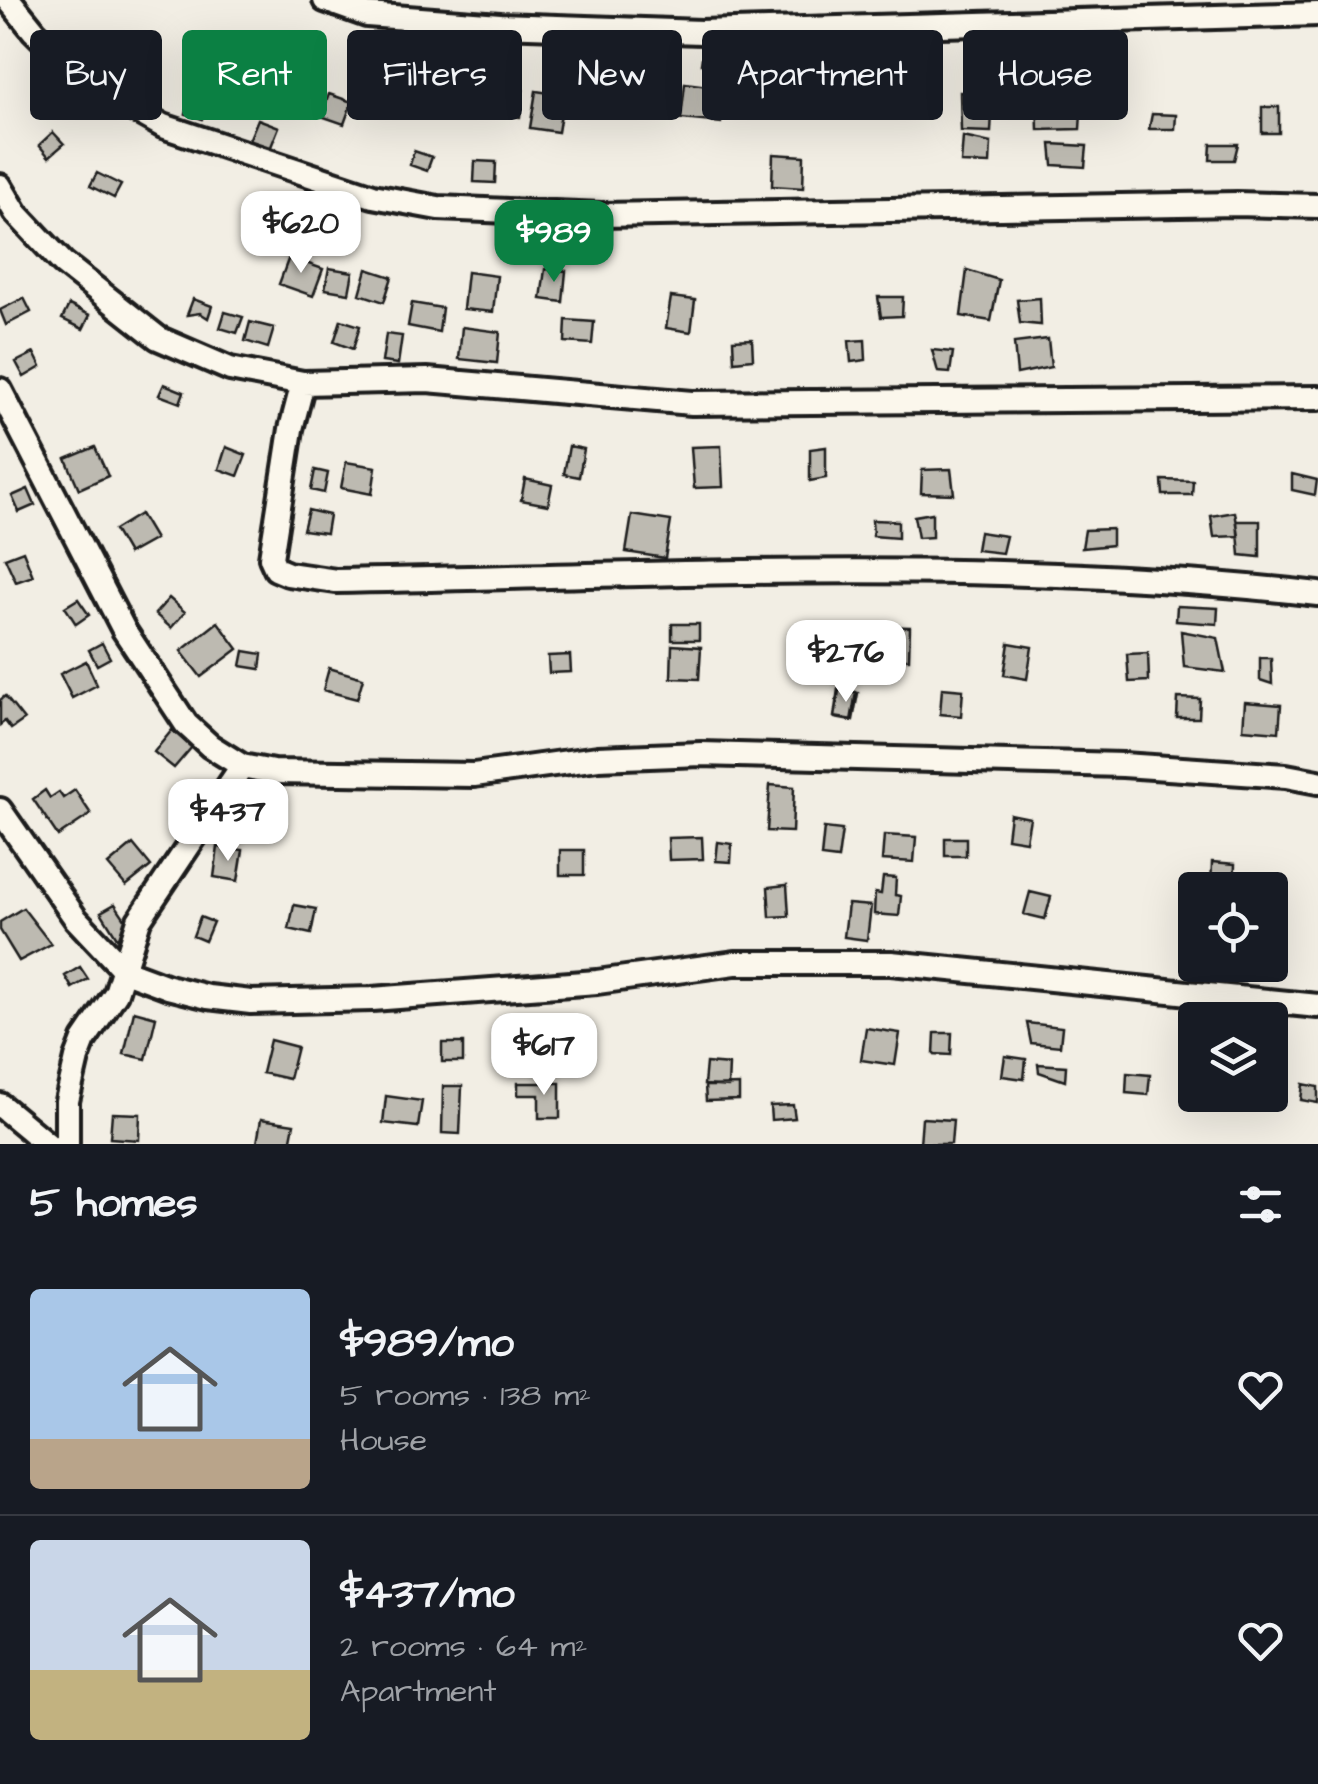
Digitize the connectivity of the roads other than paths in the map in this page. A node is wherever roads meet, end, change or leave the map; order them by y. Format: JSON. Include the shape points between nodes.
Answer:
{"nodes":[{"id":1,"x":9,"y":0,"type":"edge"},
{"id":2,"x":325,"y":0,"type":"edge"},
{"id":3,"x":1318,"y":14,"type":"edge"},
{"id":4,"x":0,"y":186,"type":"edge"},
{"id":5,"x":1318,"y":206,"type":"edge"},
{"id":6,"x":302,"y":383,"type":"junction"},
{"id":7,"x":0,"y":390,"type":"edge"},
{"id":8,"x":1318,"y":398,"type":"edge"},
{"id":9,"x":1318,"y":594,"type":"edge"},
{"id":10,"x":242,"y":766,"type":"junction"},
{"id":11,"x":1318,"y":782,"type":"edge"},
{"id":12,"x":0,"y":810,"type":"edge"},
{"id":13,"x":124,"y":971,"type":"junction"},
{"id":14,"x":1318,"y":1006,"type":"edge"},
{"id":15,"x":0,"y":1105,"type":"edge"},
{"id":16,"x":47,"y":1144,"type":"edge"},
{"id":17,"x":67,"y":1144,"type":"edge"}],
"edges":[{"from":1,"to":5,"type":"street","via":[[69,66],[163,126],[373,196],[438,208],[601,215]]},
{"from":2,"to":3,"type":"street","via":[[367,15],[701,32]]},
{"from":4,"to":6,"type":"street","via":[[62,263],[158,338],[230,369]]},
{"from":6,"to":8,"type":"street","via":[[427,380],[692,403]]},
{"from":6,"to":9,"type":"street","via":[[271,558],[288,574],[336,581],[894,573],[1231,584]]},
{"from":7,"to":10,"type":"street","via":[[124,630],[186,724]]},
{"from":10,"to":11,"type":"street","via":[[474,775],[598,758],[720,754],[1124,764]]},
{"from":10,"to":13,"type":"street","via":[[139,920]]},
{"from":12,"to":13,"type":"street","via":[[76,919]]},
{"from":13,"to":14,"type":"street","via":[[208,997],[288,1002],[496,992],[734,963],[891,963]]},
{"from":13,"to":17,"type":"street","via":[[77,1058]]},
{"from":15,"to":16,"type":"street"}]}
